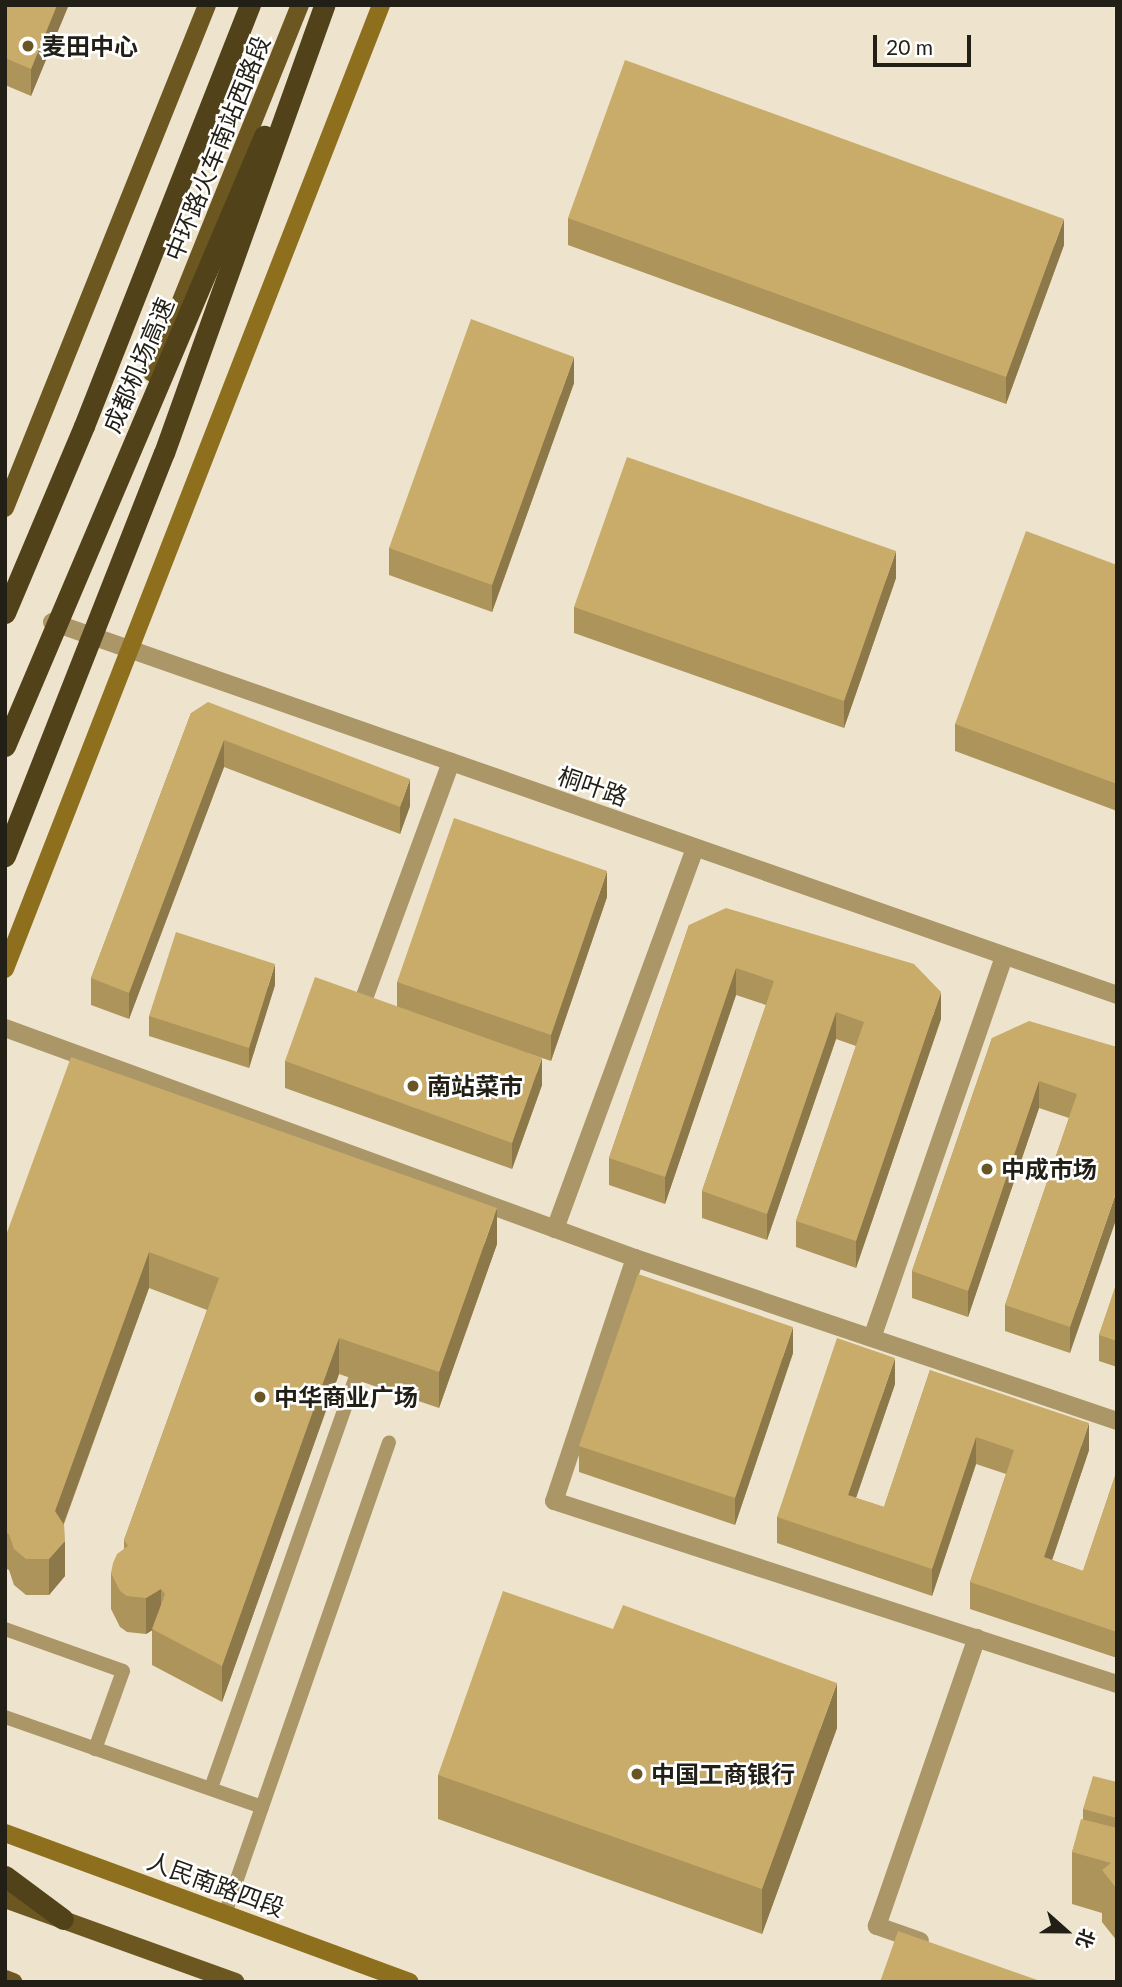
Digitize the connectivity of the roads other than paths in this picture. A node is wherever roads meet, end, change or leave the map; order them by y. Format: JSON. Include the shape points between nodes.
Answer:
{"nodes":[{"id":1,"x":207,"y":5,"type":"edge"},
{"id":2,"x":250,"y":5,"type":"edge"},
{"id":3,"x":300,"y":5,"type":"edge"},
{"id":4,"x":321,"y":5,"type":"edge"},
{"id":5,"x":381,"y":5,"type":"edge"},
{"id":6,"x":5,"y":508,"type":"edge"},
{"id":7,"x":5,"y":613,"type":"edge"},
{"id":8,"x":52,"y":622,"type":"junction"},
{"id":9,"x":131,"y":649,"type":"junction"},
{"id":10,"x":5,"y":737,"type":"edge"},
{"id":11,"x":5,"y":746,"type":"edge"},
{"id":12,"x":451,"y":762,"type":"junction"},
{"id":13,"x":695,"y":848,"type":"junction"},
{"id":14,"x":5,"y":856,"type":"edge"},
{"id":15,"x":1004,"y":956,"type":"junction"},
{"id":16,"x":5,"y":969,"type":"edge"},
{"id":17,"x":1117,"y":995,"type":"edge"},
{"id":18,"x":387,"y":1013,"type":"edge"},
{"id":19,"x":5,"y":1028,"type":"edge"},
{"id":20,"x":555,"y":1229,"type":"junction"},
{"id":21,"x":635,"y":1258,"type":"junction"},
{"id":22,"x":872,"y":1338,"type":"junction"},
{"id":23,"x":363,"y":1353,"type":"edge"},
{"id":24,"x":1117,"y":1421,"type":"edge"},
{"id":25,"x":389,"y":1442,"type":"dead end"},
{"id":26,"x":5,"y":1629,"type":"edge"},
{"id":27,"x":977,"y":1638,"type":"junction"},
{"id":28,"x":1117,"y":1684,"type":"edge"},
{"id":29,"x":5,"y":1717,"type":"edge"},
{"id":30,"x":95,"y":1749,"type":"junction"},
{"id":31,"x":211,"y":1788,"type":"junction"},
{"id":32,"x":262,"y":1807,"type":"junction"},
{"id":33,"x":5,"y":1833,"type":"edge"},
{"id":34,"x":5,"y":1875,"type":"edge"},
{"id":35,"x":5,"y":1899,"type":"edge"},
{"id":36,"x":225,"y":1914,"type":"junction"},
{"id":37,"x":64,"y":1919,"type":"junction"},
{"id":38,"x":939,"y":1947,"type":"edge"},
{"id":39,"x":5,"y":1979,"type":"edge"},
{"id":40,"x":13,"y":1982,"type":"edge"},
{"id":41,"x":236,"y":1982,"type":"edge"},
{"id":42,"x":409,"y":1982,"type":"edge"}],
"edges":[{"from":1,"to":6,"type":"main road"},
{"from":2,"to":7,"type":"highway","name":"成都机场高速"},
{"from":3,"to":8,"type":"main road","name":"中环路火车南站西路段"},
{"from":4,"to":11,"type":"highway","name":"成都机场高速"},
{"from":4,"to":14,"type":"highway","via":[[164,453]]},
{"from":5,"to":9,"type":"street"},
{"from":8,"to":9,"type":"street","name":"桐叶路"},
{"from":8,"to":10,"type":"main road","name":"中环路火车南站西路段"},
{"from":9,"to":12,"type":"street","name":"桐叶路"},
{"from":9,"to":16,"type":"street"},
{"from":12,"to":13,"type":"street","name":"桐叶路"},
{"from":12,"to":18,"type":"street","via":[[362,1004]]},
{"from":13,"to":15,"type":"street","name":"桐叶路"},
{"from":13,"to":20,"type":"street"},
{"from":15,"to":17,"type":"street","name":"桐叶路"},
{"from":15,"to":22,"type":"street"},
{"from":19,"to":20,"type":"street"},
{"from":20,"to":21,"type":"street"},
{"from":21,"to":22,"type":"street"},
{"from":21,"to":27,"type":"street","via":[[554,1501]]},
{"from":22,"to":24,"type":"street"},
{"from":23,"to":31,"type":"lane"},
{"from":25,"to":32,"type":"lane"},
{"from":26,"to":30,"type":"lane","via":[[123,1671]]},
{"from":27,"to":28,"type":"street"},
{"from":27,"to":38,"type":"street","via":[[877,1926]]},
{"from":29,"to":30,"type":"lane"},
{"from":30,"to":31,"type":"lane"},
{"from":31,"to":32,"type":"lane"},
{"from":32,"to":36,"type":"lane"},
{"from":33,"to":36,"type":"street","name":"人民南路四段"},
{"from":34,"to":37,"type":"highway"},
{"from":35,"to":37,"type":"main road"},
{"from":36,"to":42,"type":"street","name":"人民南路四段"},
{"from":37,"to":41,"type":"main road"},
{"from":39,"to":40,"type":"main road"}]}
